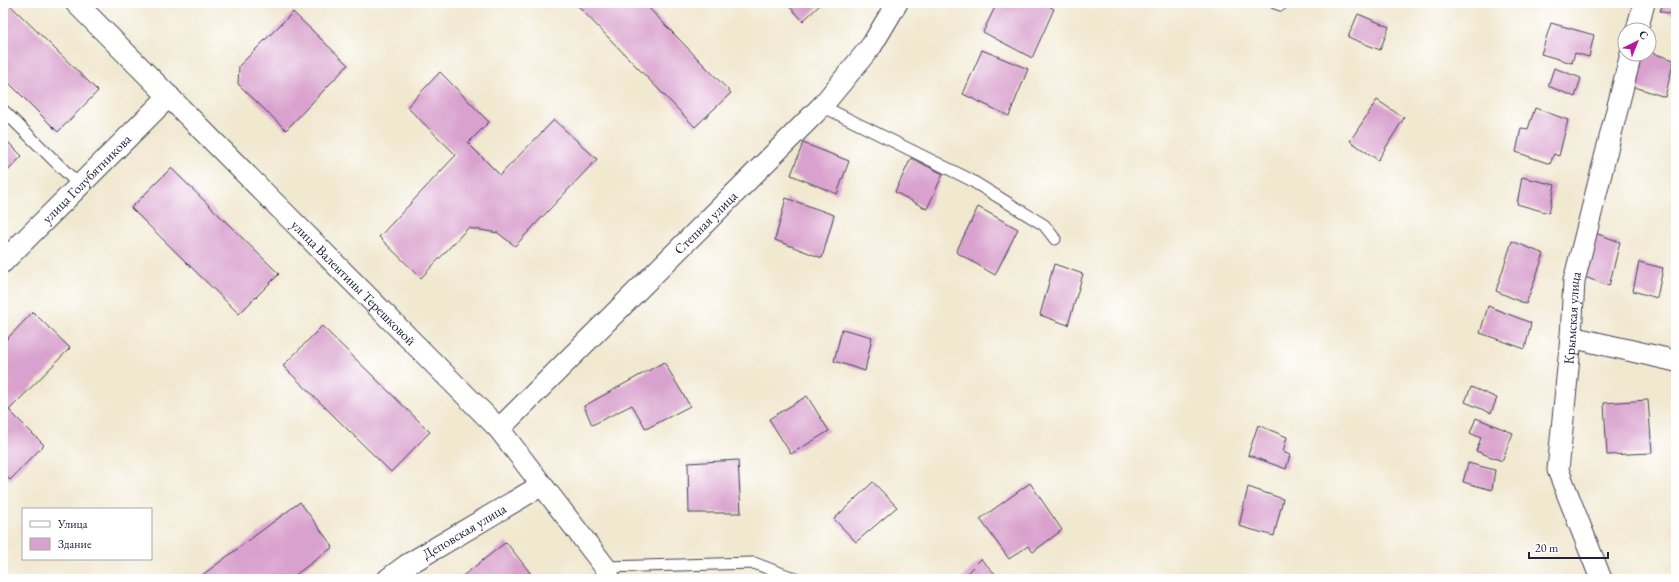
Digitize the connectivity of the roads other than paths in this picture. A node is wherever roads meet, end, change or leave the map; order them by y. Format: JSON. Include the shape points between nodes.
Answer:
{"nodes":[{"id":1,"x":76,"y":3,"type":"edge"},
{"id":2,"x":897,"y":3,"type":"edge"},
{"id":3,"x":1644,"y":3,"type":"edge"},
{"id":4,"x":1639,"y":22,"type":"edge"},
{"id":5,"x":1629,"y":62,"type":"edge"},
{"id":6,"x":169,"y":96,"type":"junction"},
{"id":7,"x":822,"y":106,"type":"junction"},
{"id":8,"x":3,"y":110,"type":"edge"},
{"id":9,"x":79,"y":186,"type":"junction"},
{"id":10,"x":1055,"y":239,"type":"dead end"},
{"id":11,"x":3,"y":262,"type":"edge"},
{"id":12,"x":1571,"y":337,"type":"junction"},
{"id":13,"x":1676,"y":361,"type":"edge"},
{"id":14,"x":499,"y":429,"type":"junction"},
{"id":15,"x":542,"y":485,"type":"junction"},
{"id":16,"x":607,"y":573,"type":"edge"},
{"id":17,"x":388,"y":579,"type":"edge"},
{"id":18,"x":796,"y":579,"type":"edge"},
{"id":19,"x":1601,"y":579,"type":"edge"}],
"edges":[{"from":1,"to":6,"type":"street","name":"улица Валентины Терешковой"},
{"from":2,"to":7,"type":"street","name":"Степная улица","via":[[872,45]]},
{"from":3,"to":4,"type":"street"},
{"from":5,"to":12,"type":"street","name":"Крымская улица","via":[[1574,281]]},
{"from":6,"to":9,"type":"street","name":"улица Голубятникова"},
{"from":6,"to":14,"type":"street","name":"улица Валентины Терешковой"},
{"from":7,"to":10,"type":"lane","via":[[969,180],[1044,224]]},
{"from":7,"to":14,"type":"street","name":"Степная улица"},
{"from":8,"to":9,"type":"lane"},
{"from":9,"to":11,"type":"street","name":"улица Голубятникова"},
{"from":12,"to":13,"type":"street"},
{"from":12,"to":19,"type":"street","name":"Крымская улица","via":[[1558,470]]},
{"from":14,"to":15,"type":"street","name":"улица Валентины Терешковой"},
{"from":15,"to":16,"type":"street","name":"улица Валентины Терешковой"},
{"from":15,"to":17,"type":"street","name":"Деповская улица"},
{"from":16,"to":18,"type":"lane","via":[[754,563]]}]}
